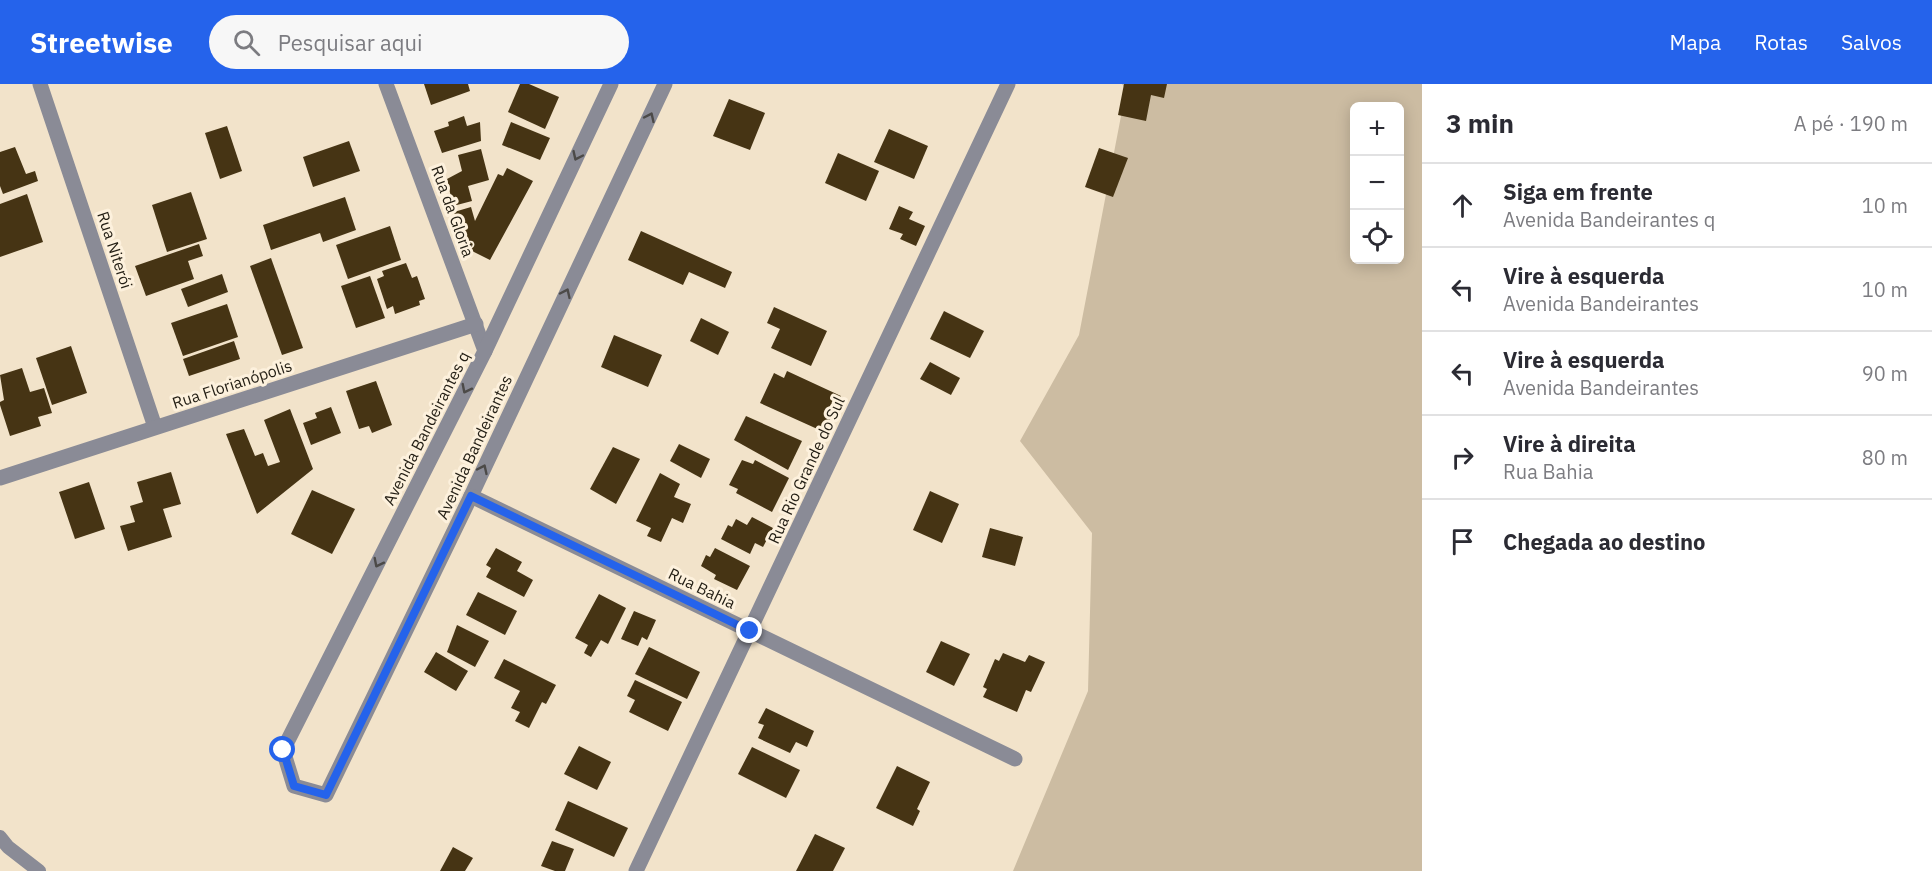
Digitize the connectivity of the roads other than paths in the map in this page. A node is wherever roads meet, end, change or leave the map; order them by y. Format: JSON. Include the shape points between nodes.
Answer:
{"nodes":[{"id":1,"x":40,"y":84,"type":"edge"},
{"id":2,"x":386,"y":84,"type":"edge"},
{"id":3,"x":611,"y":84,"type":"edge"},
{"id":4,"x":665,"y":84,"type":"edge"},
{"id":5,"x":1008,"y":84,"type":"edge"},
{"id":6,"x":476,"y":324,"type":"junction"},
{"id":7,"x":485,"y":351,"type":"junction"},
{"id":8,"x":155,"y":427,"type":"junction"},
{"id":9,"x":0,"y":478,"type":"edge"},
{"id":10,"x":471,"y":496,"type":"junction"},
{"id":11,"x":750,"y":631,"type":"junction"},
{"id":12,"x":1015,"y":759,"type":"dead end"},
{"id":13,"x":294,"y":786,"type":"joint"},
{"id":14,"x":0,"y":837,"type":"edge"},
{"id":15,"x":39,"y":871,"type":"edge"},
{"id":16,"x":636,"y":871,"type":"edge"}],
"edges":[{"from":1,"to":8,"type":"street","name":"Rua Niterói"},
{"from":2,"to":6,"type":"street","name":"Rua da Gloria"},
{"from":3,"to":7,"type":"street","name":"Avenida Bandeirantes q","one_way":true},
{"from":10,"to":4,"type":"street","name":"Avenida Bandeirantes","one_way":true},
{"from":5,"to":11,"type":"street","name":"Rua Rio Grande do Sul"},
{"from":6,"to":7,"type":"street","name":"Rua da Gloria"},
{"from":6,"to":8,"type":"street","name":"Rua Florianópolis"},
{"from":7,"to":13,"type":"street","name":"Avenida Bandeirantes q","one_way":true,"via":[[283,750]]},
{"from":8,"to":9,"type":"street","name":"Rua Florianópolis"},
{"from":10,"to":11,"type":"street","name":"Rua Bahia"},
{"from":10,"to":13,"type":"street","name":"Avenida Bandeirantes","via":[[326,795]]},
{"from":11,"to":12,"type":"street","name":"Rua Bahia"},
{"from":11,"to":16,"type":"street","name":"Rua Rio Grande do Sul"},
{"from":14,"to":15,"type":"lane"}]}
